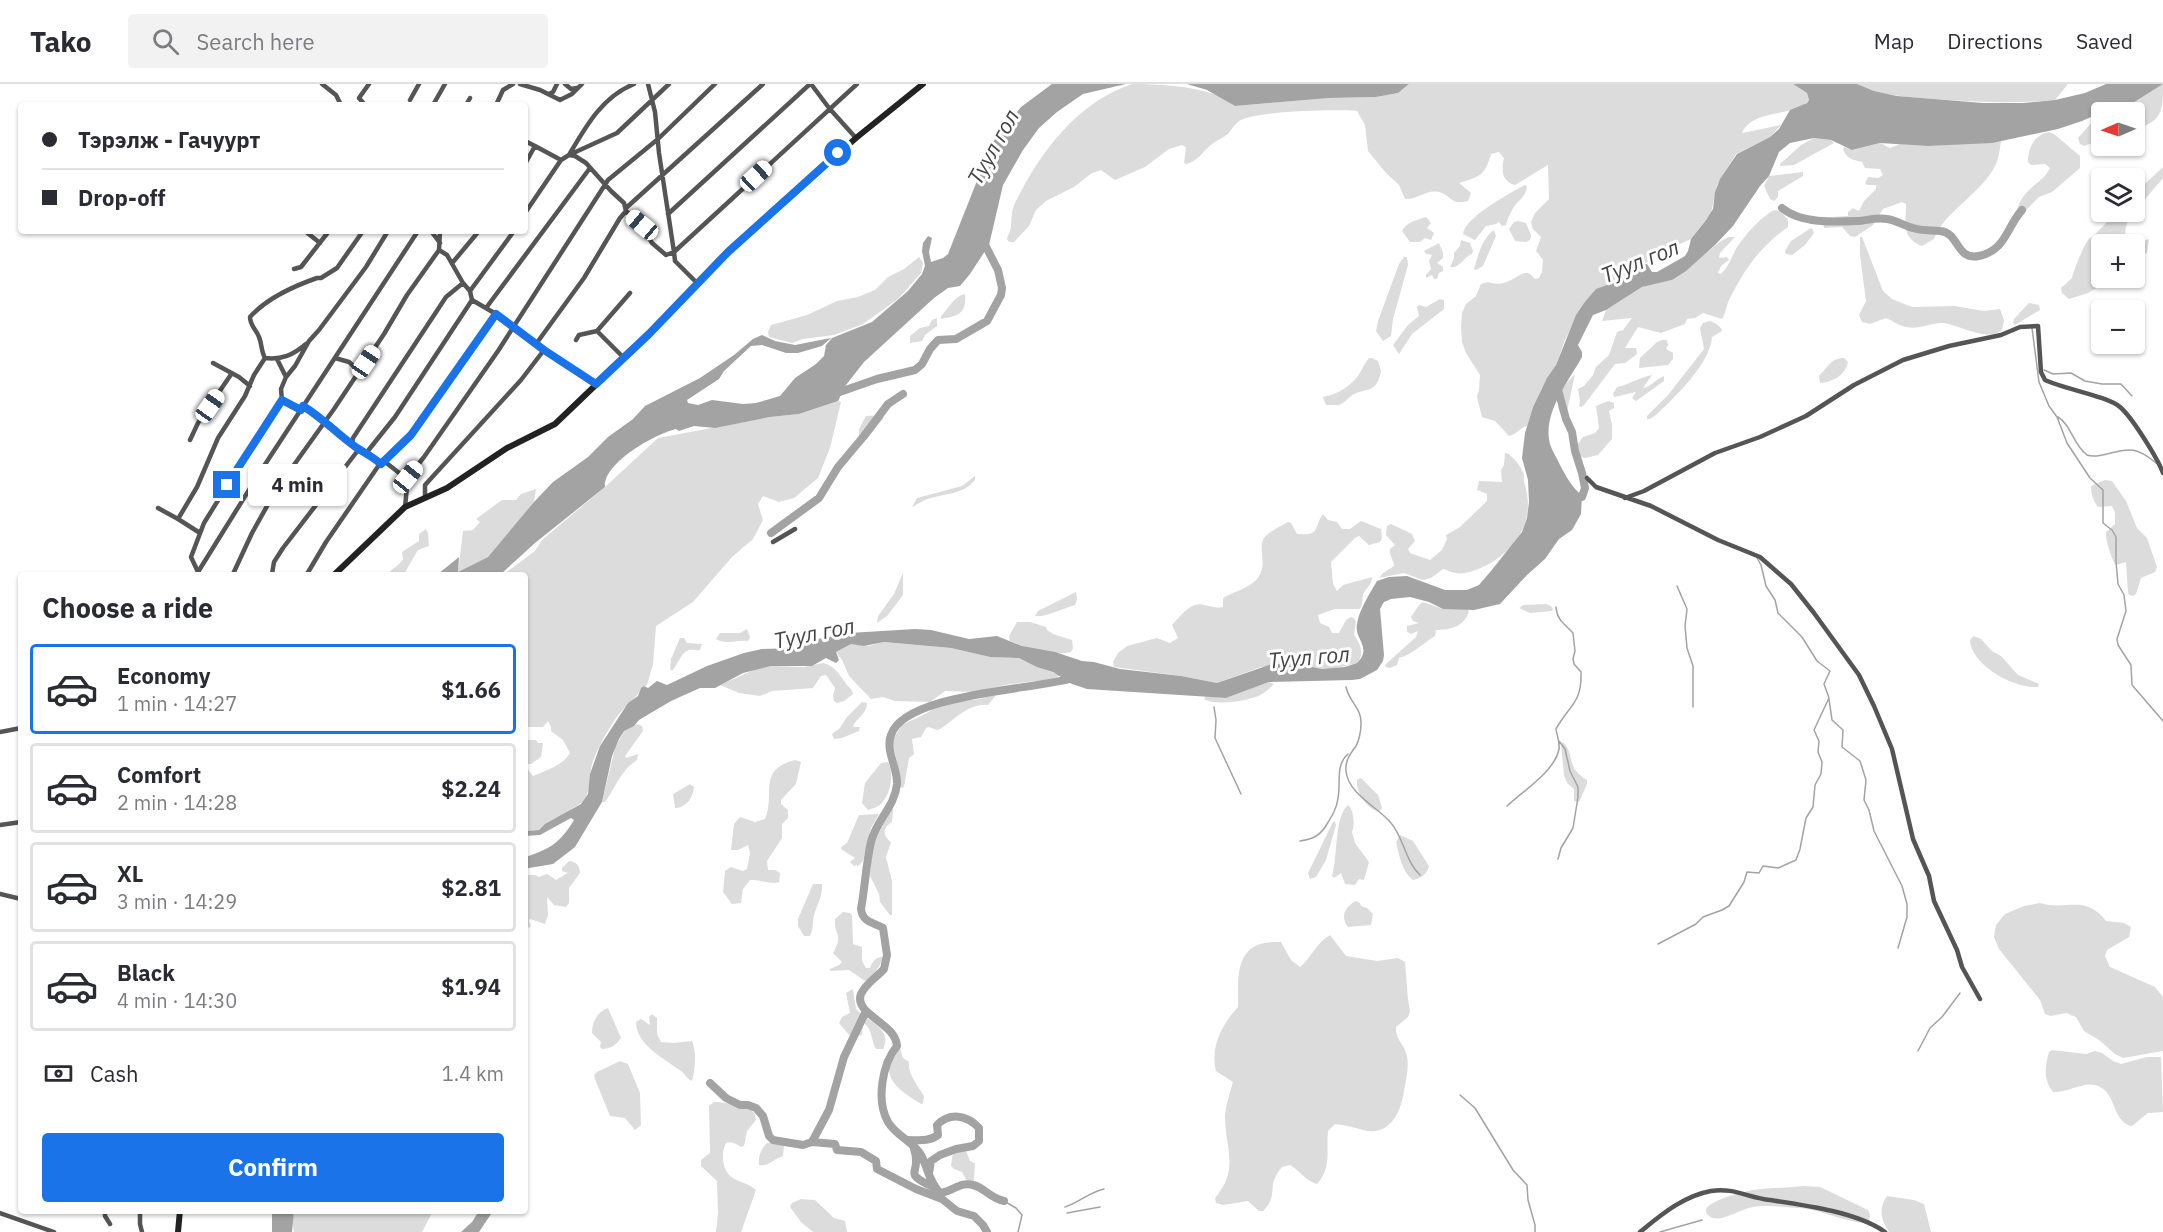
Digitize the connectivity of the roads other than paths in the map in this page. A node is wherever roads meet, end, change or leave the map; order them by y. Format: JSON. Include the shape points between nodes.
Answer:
{"nodes":[{"id":1,"x":321,"y":84,"type":"edge"},
{"id":2,"x":369,"y":84,"type":"edge"},
{"id":3,"x":419,"y":84,"type":"edge"},
{"id":4,"x":445,"y":84,"type":"edge"},
{"id":5,"x":513,"y":84,"type":"edge"},
{"id":6,"x":520,"y":84,"type":"edge"},
{"id":7,"x":557,"y":84,"type":"edge"},
{"id":8,"x":565,"y":84,"type":"edge"},
{"id":9,"x":582,"y":84,"type":"edge"},
{"id":10,"x":634,"y":84,"type":"edge"},
{"id":11,"x":648,"y":84,"type":"edge"},
{"id":12,"x":669,"y":84,"type":"edge"},
{"id":13,"x":716,"y":84,"type":"edge"},
{"id":14,"x":763,"y":84,"type":"edge"},
{"id":15,"x":810,"y":84,"type":"edge"},
{"id":16,"x":857,"y":84,"type":"edge"},
{"id":17,"x":923,"y":84,"type":"edge"},
{"id":18,"x":626,"y":86,"type":"edge"},
{"id":19,"x":577,"y":88,"type":"junction"},
{"id":20,"x":549,"y":94,"type":"junction"},
{"id":21,"x":470,"y":98,"type":"dead end"},
{"id":22,"x":499,"y":99,"type":"junction"},
{"id":23,"x":410,"y":100,"type":"dead end"},
{"id":24,"x":652,"y":101,"type":"junction"},
{"id":25,"x":340,"y":102,"type":"edge"},
{"id":26,"x":362,"y":102,"type":"edge"},
{"id":27,"x":435,"y":102,"type":"edge"},
{"id":28,"x":468,"y":102,"type":"edge"},
{"id":29,"x":498,"y":102,"type":"edge"},
{"id":30,"x":502,"y":102,"type":"edge"},
{"id":31,"x":829,"y":108,"type":"junction"},
{"id":32,"x":856,"y":138,"type":"junction"},
{"id":33,"x":658,"y":139,"type":"junction"},
{"id":34,"x":528,"y":143,"type":"edge"},
{"id":35,"x":535,"y":147,"type":"junction"},
{"id":36,"x":569,"y":155,"type":"junction"},
{"id":37,"x":528,"y":159,"type":"edge"},
{"id":38,"x":561,"y":160,"type":"junction"},
{"id":39,"x":590,"y":168,"type":"junction"},
{"id":40,"x":662,"y":173,"type":"junction"},
{"id":41,"x":605,"y":183,"type":"junction"},
{"id":42,"x":528,"y":209,"type":"edge"},
{"id":43,"x":626,"y":210,"type":"junction"},
{"id":44,"x":668,"y":214,"type":"junction"},
{"id":45,"x":309,"y":234,"type":"edge"},
{"id":46,"x":327,"y":234,"type":"edge"},
{"id":47,"x":361,"y":234,"type":"edge"},
{"id":48,"x":386,"y":234,"type":"edge"},
{"id":49,"x":416,"y":234,"type":"edge"},
{"id":50,"x":433,"y":234,"type":"edge"},
{"id":51,"x":440,"y":234,"type":"edge"},
{"id":52,"x":476,"y":234,"type":"edge"},
{"id":53,"x":512,"y":234,"type":"edge"},
{"id":54,"x":320,"y":243,"type":"junction"},
{"id":55,"x":440,"y":243,"type":"junction"},
{"id":56,"x":439,"y":250,"type":"junction"},
{"id":57,"x":674,"y":252,"type":"junction"},
{"id":58,"x":453,"y":262,"type":"junction"},
{"id":59,"x":294,"y":269,"type":"dead end"},
{"id":60,"x":463,"y":283,"type":"junction"},
{"id":61,"x":697,"y":283,"type":"junction"},
{"id":62,"x":470,"y":291,"type":"junction"},
{"id":63,"x":630,"y":293,"type":"dead end"},
{"id":64,"x":472,"y":300,"type":"junction"},
{"id":65,"x":486,"y":308,"type":"junction"},
{"id":66,"x":496,"y":314,"type":"junction"},
{"id":67,"x":513,"y":326,"type":"junction"},
{"id":68,"x":597,"y":331,"type":"junction"},
{"id":69,"x":576,"y":340,"type":"dead end"},
{"id":70,"x":309,"y":341,"type":"junction"},
{"id":71,"x":536,"y":344,"type":"junction"},
{"id":72,"x":544,"y":350,"type":"junction"},
{"id":73,"x":265,"y":358,"type":"junction"},
{"id":74,"x":335,"y":358,"type":"junction"},
{"id":75,"x":624,"y":358,"type":"junction"},
{"id":76,"x":277,"y":359,"type":"junction"},
{"id":77,"x":213,"y":363,"type":"dead end"},
{"id":78,"x":359,"y":371,"type":"junction"},
{"id":79,"x":231,"y":373,"type":"junction"},
{"id":80,"x":286,"y":377,"type":"junction"},
{"id":81,"x":596,"y":384,"type":"junction"},
{"id":82,"x":250,"y":386,"type":"junction"},
{"id":83,"x":282,"y":400,"type":"junction"},
{"id":84,"x":302,"y":408,"type":"junction"},
{"id":85,"x":326,"y":421,"type":"junction"},
{"id":86,"x":190,"y":440,"type":"dead end"},
{"id":87,"x":352,"y":443,"type":"junction"},
{"id":88,"x":2148,"y":447,"type":"junction"},
{"id":89,"x":360,"y":449,"type":"junction"},
{"id":90,"x":367,"y":452,"type":"junction"},
{"id":91,"x":382,"y":463,"type":"junction"},
{"id":92,"x":2163,"y":467,"type":"edge"},
{"id":93,"x":2163,"y":473,"type":"edge"},
{"id":94,"x":1587,"y":478,"type":"dead end"},
{"id":95,"x":408,"y":480,"type":"junction"},
{"id":96,"x":425,"y":496,"type":"junction"},
{"id":97,"x":1624,"y":498,"type":"junction"},
{"id":98,"x":405,"y":507,"type":"junction"},
{"id":99,"x":158,"y":508,"type":"dead end"},
{"id":100,"x":178,"y":519,"type":"junction"},
{"id":101,"x":795,"y":529,"type":"dead end"},
{"id":102,"x":200,"y":533,"type":"junction"},
{"id":103,"x":773,"y":542,"type":"dead end"},
{"id":104,"x":198,"y":572,"type":"edge"},
{"id":105,"x":199,"y":572,"type":"edge"},
{"id":106,"x":234,"y":572,"type":"edge"},
{"id":107,"x":272,"y":572,"type":"edge"},
{"id":108,"x":308,"y":572,"type":"edge"},
{"id":109,"x":337,"y":572,"type":"edge"},
{"id":110,"x":18,"y":729,"type":"edge"},
{"id":111,"x":0,"y":732,"type":"edge"},
{"id":112,"x":18,"y":822,"type":"edge"},
{"id":113,"x":0,"y":825,"type":"edge"},
{"id":114,"x":0,"y":894,"type":"edge"},
{"id":115,"x":18,"y":898,"type":"edge"},
{"id":116,"x":1980,"y":999,"type":"dead end"},
{"id":117,"x":0,"y":1213,"type":"edge"},
{"id":118,"x":105,"y":1214,"type":"edge"},
{"id":119,"x":140,"y":1214,"type":"edge"},
{"id":120,"x":180,"y":1214,"type":"edge"},
{"id":121,"x":110,"y":1224,"type":"dead end"},
{"id":122,"x":54,"y":1232,"type":"edge"},
{"id":123,"x":142,"y":1232,"type":"edge"},
{"id":124,"x":178,"y":1232,"type":"edge"},
{"id":125,"x":1640,"y":1232,"type":"edge"},
{"id":126,"x":1885,"y":1232,"type":"edge"}],
"edges":[{"from":1,"to":25,"type":"street","via":[[336,94]]},
{"from":2,"to":26,"type":"street","via":[[359,98]]},
{"from":3,"to":23,"type":"street"},
{"from":4,"to":27,"type":"street"},
{"from":5,"to":22,"type":"street","via":[[503,90]]},
{"from":6,"to":20,"type":"street"},
{"from":7,"to":20,"type":"street"},
{"from":8,"to":19,"type":"street"},
{"from":9,"to":19,"type":"street"},
{"from":10,"to":18,"type":"street"},
{"from":11,"to":24,"type":"street"},
{"from":12,"to":24,"type":"street"},
{"from":13,"to":33,"type":"street"},
{"from":14,"to":40,"type":"street"},
{"from":15,"to":31,"type":"street"},
{"from":15,"to":44,"type":"street"},
{"from":16,"to":31,"type":"street"},
{"from":17,"to":32,"type":"main road"},
{"from":18,"to":36,"type":"street","via":[[598,110]]},
{"from":19,"to":20,"type":"street","via":[[560,100]]},
{"from":21,"to":28,"type":"street"},
{"from":22,"to":29,"type":"street"},
{"from":22,"to":30,"type":"street"},
{"from":24,"to":33,"type":"street"},
{"from":24,"to":36,"type":"street","via":[[617,132]]},
{"from":31,"to":32,"type":"street"},
{"from":31,"to":57,"type":"street"},
{"from":32,"to":61,"type":"main road"},
{"from":33,"to":40,"type":"street"},
{"from":33,"to":41,"type":"street"},
{"from":34,"to":35,"type":"street"},
{"from":35,"to":37,"type":"street"},
{"from":35,"to":38,"type":"street"},
{"from":36,"to":38,"type":"street"},
{"from":36,"to":39,"type":"street","via":[[583,159]]},
{"from":38,"to":42,"type":"street"},
{"from":39,"to":41,"type":"street"},
{"from":39,"to":65,"type":"street"},
{"from":40,"to":43,"type":"street"},
{"from":40,"to":44,"type":"street"},
{"from":41,"to":43,"type":"street"},
{"from":41,"to":67,"type":"street"},
{"from":43,"to":57,"type":"street","via":[[660,251],[666,255]]},
{"from":43,"to":71,"type":"street","via":[[584,278]]},
{"from":44,"to":57,"type":"street"},
{"from":45,"to":54,"type":"street"},
{"from":46,"to":54,"type":"street"},
{"from":47,"to":73,"type":"street","via":[[327,276],[290,289],[250,317]]},
{"from":48,"to":70,"type":"street","via":[[346,295]]},
{"from":49,"to":74,"type":"street"},
{"from":50,"to":55,"type":"street"},
{"from":51,"to":55,"type":"street"},
{"from":52,"to":58,"type":"street"},
{"from":53,"to":62,"type":"street"},
{"from":54,"to":59,"type":"street","via":[[301,267]]},
{"from":55,"to":56,"type":"street"},
{"from":56,"to":58,"type":"street"},
{"from":56,"to":78,"type":"street"},
{"from":57,"to":61,"type":"street","via":[[675,261]]},
{"from":58,"to":60,"type":"street"},
{"from":60,"to":62,"type":"street"},
{"from":60,"to":87,"type":"street","via":[[446,297]]},
{"from":61,"to":75,"type":"main road"},
{"from":62,"to":64,"type":"street"},
{"from":63,"to":68,"type":"street"},
{"from":64,"to":65,"type":"street"},
{"from":64,"to":90,"type":"street","via":[[395,417]]},
{"from":65,"to":66,"type":"street"},
{"from":66,"to":67,"type":"street"},
{"from":66,"to":91,"type":"street","via":[[411,435]]},
{"from":67,"to":71,"type":"street"},
{"from":67,"to":95,"type":"street"},
{"from":68,"to":69,"type":"street","via":[[579,335]]},
{"from":68,"to":75,"type":"street"},
{"from":70,"to":76,"type":"street","via":[[289,356]]},
{"from":70,"to":80,"type":"street"},
{"from":71,"to":72,"type":"street"},
{"from":72,"to":81,"type":"street"},
{"from":72,"to":96,"type":"street","via":[[522,380],[425,485]]},
{"from":73,"to":76,"type":"street"},
{"from":73,"to":82,"type":"street"},
{"from":74,"to":78,"type":"street","via":[[349,362]]},
{"from":74,"to":84,"type":"street"},
{"from":75,"to":81,"type":"main road"},
{"from":76,"to":80,"type":"street"},
{"from":77,"to":79,"type":"street"},
{"from":78,"to":85,"type":"street"},
{"from":79,"to":82,"type":"street"},
{"from":79,"to":86,"type":"street"},
{"from":80,"to":83,"type":"street"},
{"from":81,"to":96,"type":"main road","via":[[548,429],[507,448],[447,488]]},
{"from":82,"to":100,"type":"street","via":[[218,438]]},
{"from":83,"to":84,"type":"street"},
{"from":83,"to":102,"type":"street"},
{"from":84,"to":85,"type":"street"},
{"from":84,"to":105,"type":"street"},
{"from":85,"to":87,"type":"street"},
{"from":85,"to":106,"type":"street","via":[[276,490]]},
{"from":87,"to":89,"type":"street"},
{"from":88,"to":92,"type":"street"},
{"from":88,"to":93,"type":"street"},
{"from":88,"to":97,"type":"street","via":[[2120,406],[2045,380],[2038,326],[2028,325],[1903,360],[1806,416],[1715,453]]},
{"from":89,"to":90,"type":"street"},
{"from":89,"to":107,"type":"street","via":[[283,548]]},
{"from":90,"to":91,"type":"street"},
{"from":91,"to":95,"type":"street"},
{"from":91,"to":108,"type":"street"},
{"from":94,"to":97,"type":"street","via":[[1596,487]]},
{"from":95,"to":98,"type":"street"},
{"from":96,"to":98,"type":"main road"},
{"from":97,"to":116,"type":"street","via":[[1651,506],[1761,557],[1791,584],[1859,675],[1892,749],[1913,839],[1929,876],[1934,901]]},
{"from":98,"to":109,"type":"main road"},
{"from":99,"to":100,"type":"street"},
{"from":100,"to":102,"type":"street"},
{"from":101,"to":103,"type":"street"},
{"from":102,"to":104,"type":"street","via":[[190,556]]},
{"from":110,"to":111,"type":"street"},
{"from":112,"to":113,"type":"street"},
{"from":114,"to":115,"type":"street"},
{"from":117,"to":122,"type":"street"},
{"from":118,"to":121,"type":"street"},
{"from":119,"to":123,"type":"street"},
{"from":120,"to":124,"type":"main road"},
{"from":125,"to":126,"type":"street","via":[[1675,1205],[1726,1189],[1818,1208],[1866,1222]]}]}
